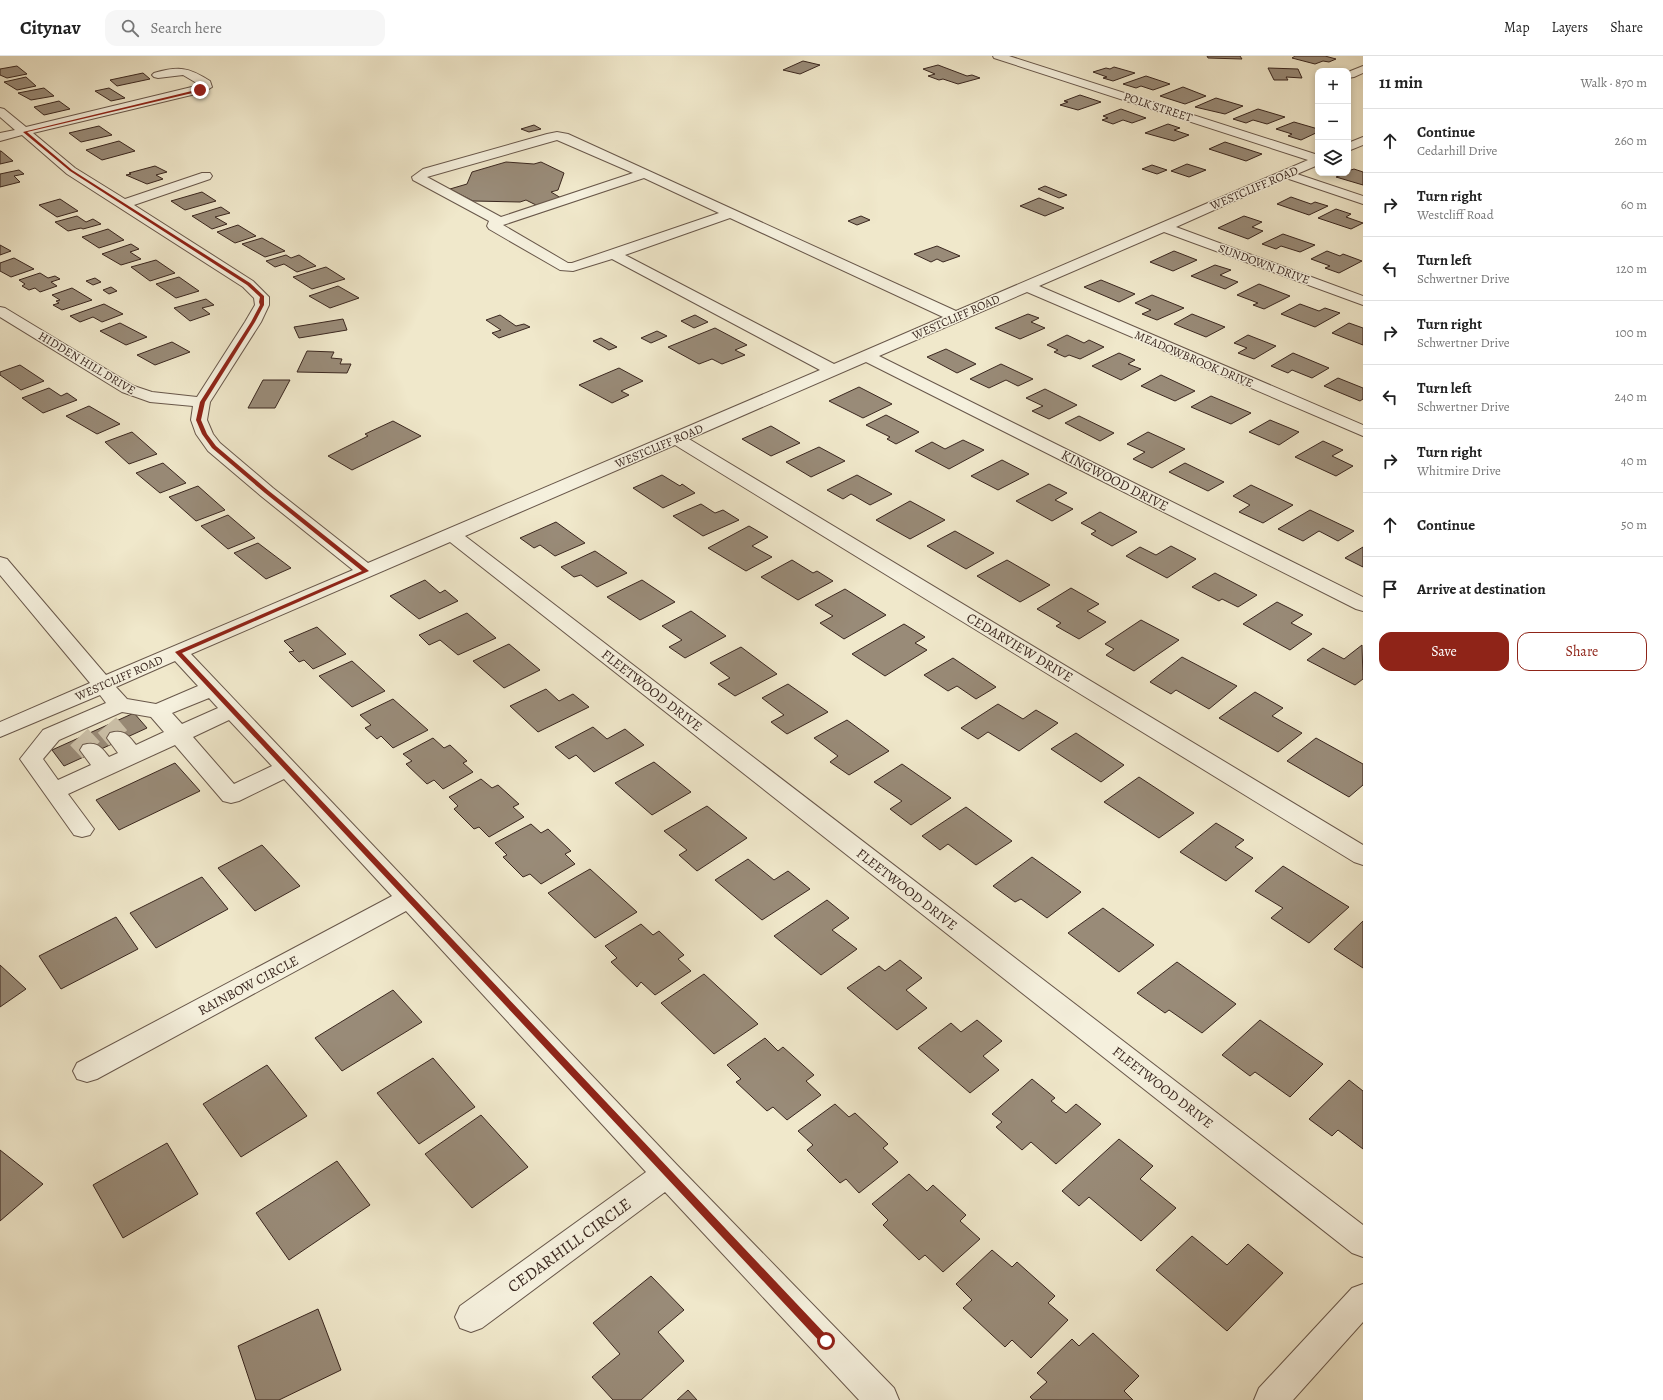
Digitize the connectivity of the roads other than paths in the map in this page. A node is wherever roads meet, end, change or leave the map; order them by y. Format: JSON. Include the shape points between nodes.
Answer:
{"nodes":[{"id":1,"x":998,"y":56,"type":"edge"},
{"id":2,"x":1363,"y":69,"type":"edge"},
{"id":3,"x":1351,"y":74,"type":"edge"},
{"id":4,"x":158,"y":75,"type":"dead end"},
{"id":5,"x":145,"y":94,"type":"dead end"},
{"id":6,"x":155,"y":100,"type":"junction"},
{"id":7,"x":0,"y":111,"type":"edge"},
{"id":8,"x":25,"y":132,"type":"junction"},
{"id":9,"x":0,"y":137,"type":"edge"},
{"id":10,"x":1363,"y":141,"type":"edge"},
{"id":11,"x":1351,"y":147,"type":"edge"},
{"id":12,"x":1315,"y":158,"type":"edge"},
{"id":13,"x":1315,"y":160,"type":"edge"},
{"id":14,"x":644,"y":174,"type":"junction"},
{"id":15,"x":1286,"y":174,"type":"junction"},
{"id":16,"x":206,"y":176,"type":"dead end"},
{"id":17,"x":1363,"y":200,"type":"edge"},
{"id":18,"x":124,"y":204,"type":"junction"},
{"id":19,"x":730,"y":214,"type":"junction"},
{"id":20,"x":498,"y":221,"type":"junction"},
{"id":21,"x":1164,"y":227,"type":"junction"},
{"id":22,"x":613,"y":254,"type":"junction"},
{"id":23,"x":1026,"y":286,"type":"junction"},
{"id":24,"x":1363,"y":301,"type":"edge"},
{"id":25,"x":0,"y":311,"type":"edge"},
{"id":26,"x":956,"y":317,"type":"junction"},
{"id":27,"x":867,"y":356,"type":"junction"},
{"id":28,"x":833,"y":370,"type":"junction"},
{"id":29,"x":202,"y":402,"type":"junction"},
{"id":30,"x":1363,"y":431,"type":"edge"},
{"id":31,"x":676,"y":438,"type":"junction"},
{"id":32,"x":452,"y":535,"type":"junction"},
{"id":33,"x":0,"y":563,"type":"edge"},
{"id":34,"x":366,"y":571,"type":"junction"},
{"id":35,"x":1363,"y":605,"type":"edge"},
{"id":36,"x":178,"y":652,"type":"junction"},
{"id":37,"x":103,"y":685,"type":"junction"},
{"id":38,"x":212,"y":688,"type":"junction"},
{"id":39,"x":120,"y":705,"type":"junction"},
{"id":40,"x":234,"y":710,"type":"junction"},
{"id":41,"x":158,"y":711,"type":"junction"},
{"id":42,"x":35,"y":715,"type":"junction"},
{"id":43,"x":107,"y":726,"type":"junction"},
{"id":44,"x":0,"y":730,"type":"edge"},
{"id":45,"x":50,"y":735,"type":"junction"},
{"id":46,"x":178,"y":735,"type":"junction"},
{"id":47,"x":80,"y":738,"type":"junction"},
{"id":48,"x":132,"y":756,"type":"junction"},
{"id":49,"x":105,"y":768,"type":"junction"},
{"id":50,"x":288,"y":768,"type":"junction"},
{"id":51,"x":54,"y":791,"type":"junction"},
{"id":52,"x":82,"y":829,"type":"dead end"},
{"id":53,"x":1363,"y":856,"type":"edge"},
{"id":54,"x":410,"y":898,"type":"junction"},
{"id":55,"x":87,"y":1071,"type":"dead end"},
{"id":56,"x":667,"y":1174,"type":"junction"},
{"id":57,"x":1363,"y":1243,"type":"edge"},
{"id":58,"x":1363,"y":1299,"type":"edge"},
{"id":59,"x":471,"y":1317,"type":"dead end"},
{"id":60,"x":882,"y":1400,"type":"edge"},
{"id":61,"x":1271,"y":1400,"type":"edge"}],
"edges":[{"from":1,"to":12,"type":"street","name":"POLK STREET"},
{"from":2,"to":3,"type":"street"},
{"from":4,"to":6,"type":"street","via":[[186,71],[206,83],[206,87]]},
{"from":5,"to":6,"type":"street"},
{"from":6,"to":8,"type":"street"},
{"from":7,"to":8,"type":"street"},
{"from":8,"to":9,"type":"street"},
{"from":8,"to":18,"type":"street","via":[[71,170]]},
{"from":10,"to":11,"type":"street"},
{"from":13,"to":15,"type":"street","name":"WESTCLIFF ROAD"},
{"from":14,"to":19,"type":"street"},
{"from":14,"to":20,"type":"street"},
{"from":14,"to":20,"type":"street","via":[[557,136],[418,177]]},
{"from":15,"to":17,"type":"street"},
{"from":15,"to":21,"type":"street","name":"WESTCLIFF ROAD"},
{"from":16,"to":18,"type":"street"},
{"from":18,"to":29,"type":"street","via":[[248,284],[262,297],[262,305],[253,322]]},
{"from":19,"to":22,"type":"street"},
{"from":19,"to":26,"type":"street"},
{"from":20,"to":22,"type":"street","via":[[494,226],[565,267],[573,267]]},
{"from":21,"to":23,"type":"street","name":"WESTCLIFF ROAD"},
{"from":21,"to":24,"type":"street","name":"SUNDOWN DRIVE"},
{"from":22,"to":28,"type":"street"},
{"from":23,"to":26,"type":"street","name":"WESTCLIFF ROAD"},
{"from":23,"to":30,"type":"street","name":"MEADOWBROOK DRIVE"},
{"from":25,"to":29,"type":"street","name":"HIDDEN HILL DRIVE","via":[[128,389],[150,398]]},
{"from":26,"to":27,"type":"street","name":"WESTCLIFF ROAD"},
{"from":27,"to":28,"type":"street","name":"WESTCLIFF ROAD"},
{"from":27,"to":35,"type":"street","name":"KINGWOOD DRIVE"},
{"from":28,"to":31,"type":"street","name":"WESTCLIFF ROAD"},
{"from":29,"to":34,"type":"street","via":[[199,420],[214,447]]},
{"from":31,"to":32,"type":"street","name":"WESTCLIFF ROAD"},
{"from":31,"to":53,"type":"street","name":"CEDARVIEW DRIVE"},
{"from":32,"to":34,"type":"street","name":"WESTCLIFF ROAD"},
{"from":32,"to":57,"type":"street","name":"FLEETWOOD DRIVE"},
{"from":33,"to":37,"type":"street"},
{"from":34,"to":36,"type":"street","name":"WESTCLIFF ROAD"},
{"from":36,"to":37,"type":"street","name":"WESTCLIFF ROAD"},
{"from":36,"to":38,"type":"street"},
{"from":37,"to":39,"type":"street"},
{"from":37,"to":42,"type":"street","name":"WESTCLIFF ROAD"},
{"from":38,"to":40,"type":"street"},
{"from":38,"to":41,"type":"street"},
{"from":39,"to":41,"type":"street"},
{"from":39,"to":43,"type":"street"},
{"from":40,"to":46,"type":"street"},
{"from":40,"to":50,"type":"street"},
{"from":41,"to":46,"type":"street"},
{"from":42,"to":44,"type":"street","name":"WESTCLIFF ROAD"},
{"from":42,"to":45,"type":"street"},
{"from":43,"to":47,"type":"street"},
{"from":43,"to":48,"type":"street"},
{"from":45,"to":47,"type":"street"},
{"from":45,"to":51,"type":"street","via":[[31,759]]},
{"from":46,"to":48,"type":"street"},
{"from":46,"to":50,"type":"street","via":[[231,795]]},
{"from":47,"to":49,"type":"street"},
{"from":48,"to":49,"type":"street"},
{"from":49,"to":51,"type":"street"},
{"from":50,"to":54,"type":"street"},
{"from":51,"to":52,"type":"street"},
{"from":54,"to":55,"type":"street","name":"RAINBOW CIRCLE"},
{"from":54,"to":56,"type":"street"},
{"from":56,"to":59,"type":"street","name":"CEDARHILL CIRCLE"},
{"from":56,"to":60,"type":"street"},
{"from":58,"to":61,"type":"street"}]}
